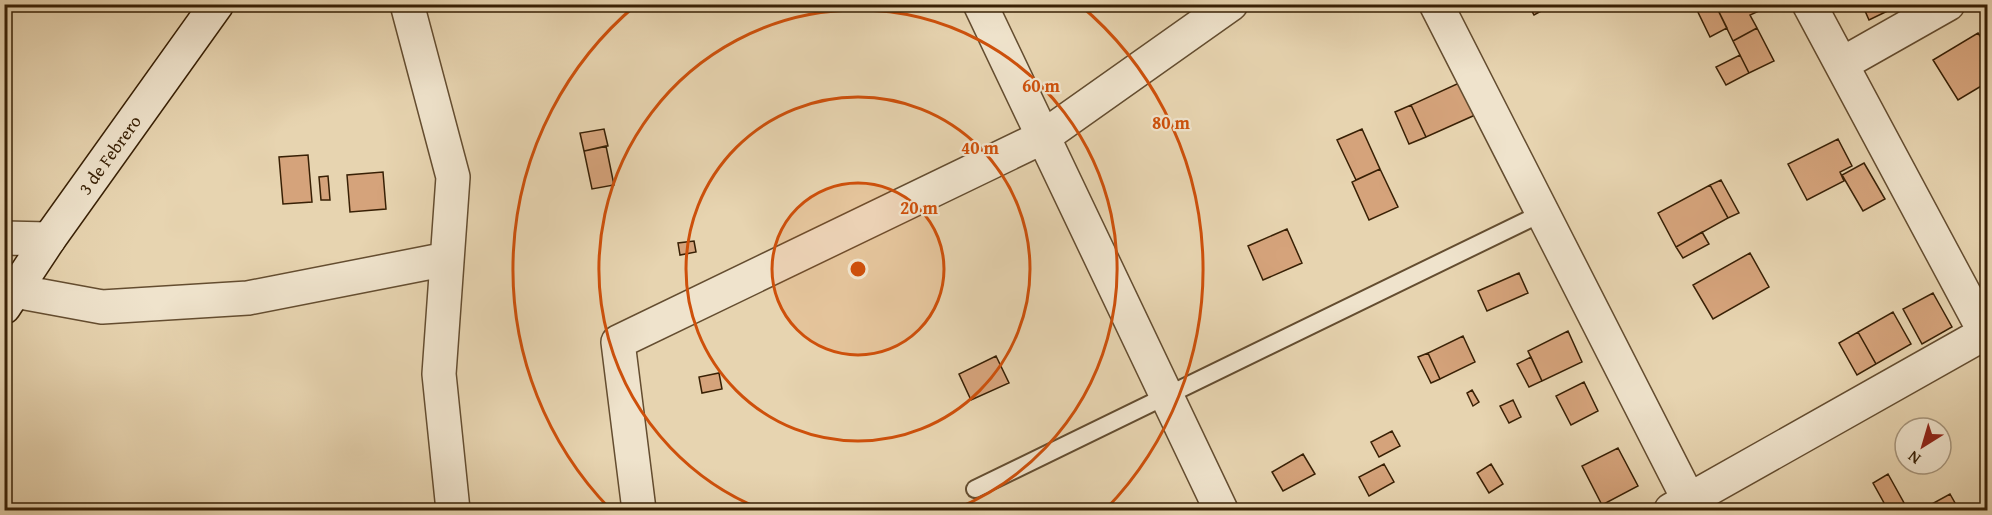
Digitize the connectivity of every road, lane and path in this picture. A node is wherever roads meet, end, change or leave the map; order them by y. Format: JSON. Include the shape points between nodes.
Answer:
{"nodes":[{"id":1,"x":217,"y":4,"type":"edge"},
{"id":2,"x":407,"y":4,"type":"edge"},
{"id":3,"x":980,"y":4,"type":"edge"},
{"id":4,"x":1231,"y":4,"type":"edge"},
{"id":5,"x":1436,"y":4,"type":"edge"},
{"id":6,"x":1809,"y":4,"type":"edge"},
{"id":7,"x":1948,"y":4,"type":"edge"},
{"id":8,"x":1842,"y":64,"type":"junction"},
{"id":9,"x":1043,"y":137,"type":"junction"},
{"id":10,"x":1542,"y":213,"type":"junction"},
{"id":11,"x":4,"y":238,"type":"edge"},
{"id":12,"x":49,"y":239,"type":"junction"},
{"id":13,"x":447,"y":259,"type":"junction"},
{"id":14,"x":8,"y":296,"type":"edge"},
{"id":15,"x":1987,"y":335,"type":"edge"},
{"id":16,"x":1167,"y":396,"type":"junction"},
{"id":17,"x":975,"y":489,"type":"dead end"},
{"id":18,"x":1685,"y":508,"type":"edge"},
{"id":19,"x":453,"y":510,"type":"edge"},
{"id":20,"x":639,"y":510,"type":"edge"},
{"id":21,"x":1221,"y":510,"type":"edge"}],
"edges":[{"from":1,"to":12,"type":"street","name":"3 de Febrero"},
{"from":2,"to":13,"type":"street","via":[[453,177]]},
{"from":3,"to":9,"type":"street"},
{"from":4,"to":9,"type":"street"},
{"from":5,"to":10,"type":"street"},
{"from":6,"to":8,"type":"street"},
{"from":7,"to":8,"type":"street"},
{"from":8,"to":15,"type":"street"},
{"from":9,"to":16,"type":"street"},
{"from":9,"to":20,"type":"street","via":[[618,342]]},
{"from":10,"to":16,"type":"lane"},
{"from":10,"to":18,"type":"street"},
{"from":11,"to":12,"type":"street"},
{"from":12,"to":14,"type":"street","name":"3 de Febrero"},
{"from":13,"to":14,"type":"street","via":[[248,298],[102,307]]},
{"from":13,"to":19,"type":"street","via":[[439,374]]},
{"from":15,"to":18,"type":"street"},
{"from":16,"to":17,"type":"lane"},
{"from":16,"to":21,"type":"street"}]}
